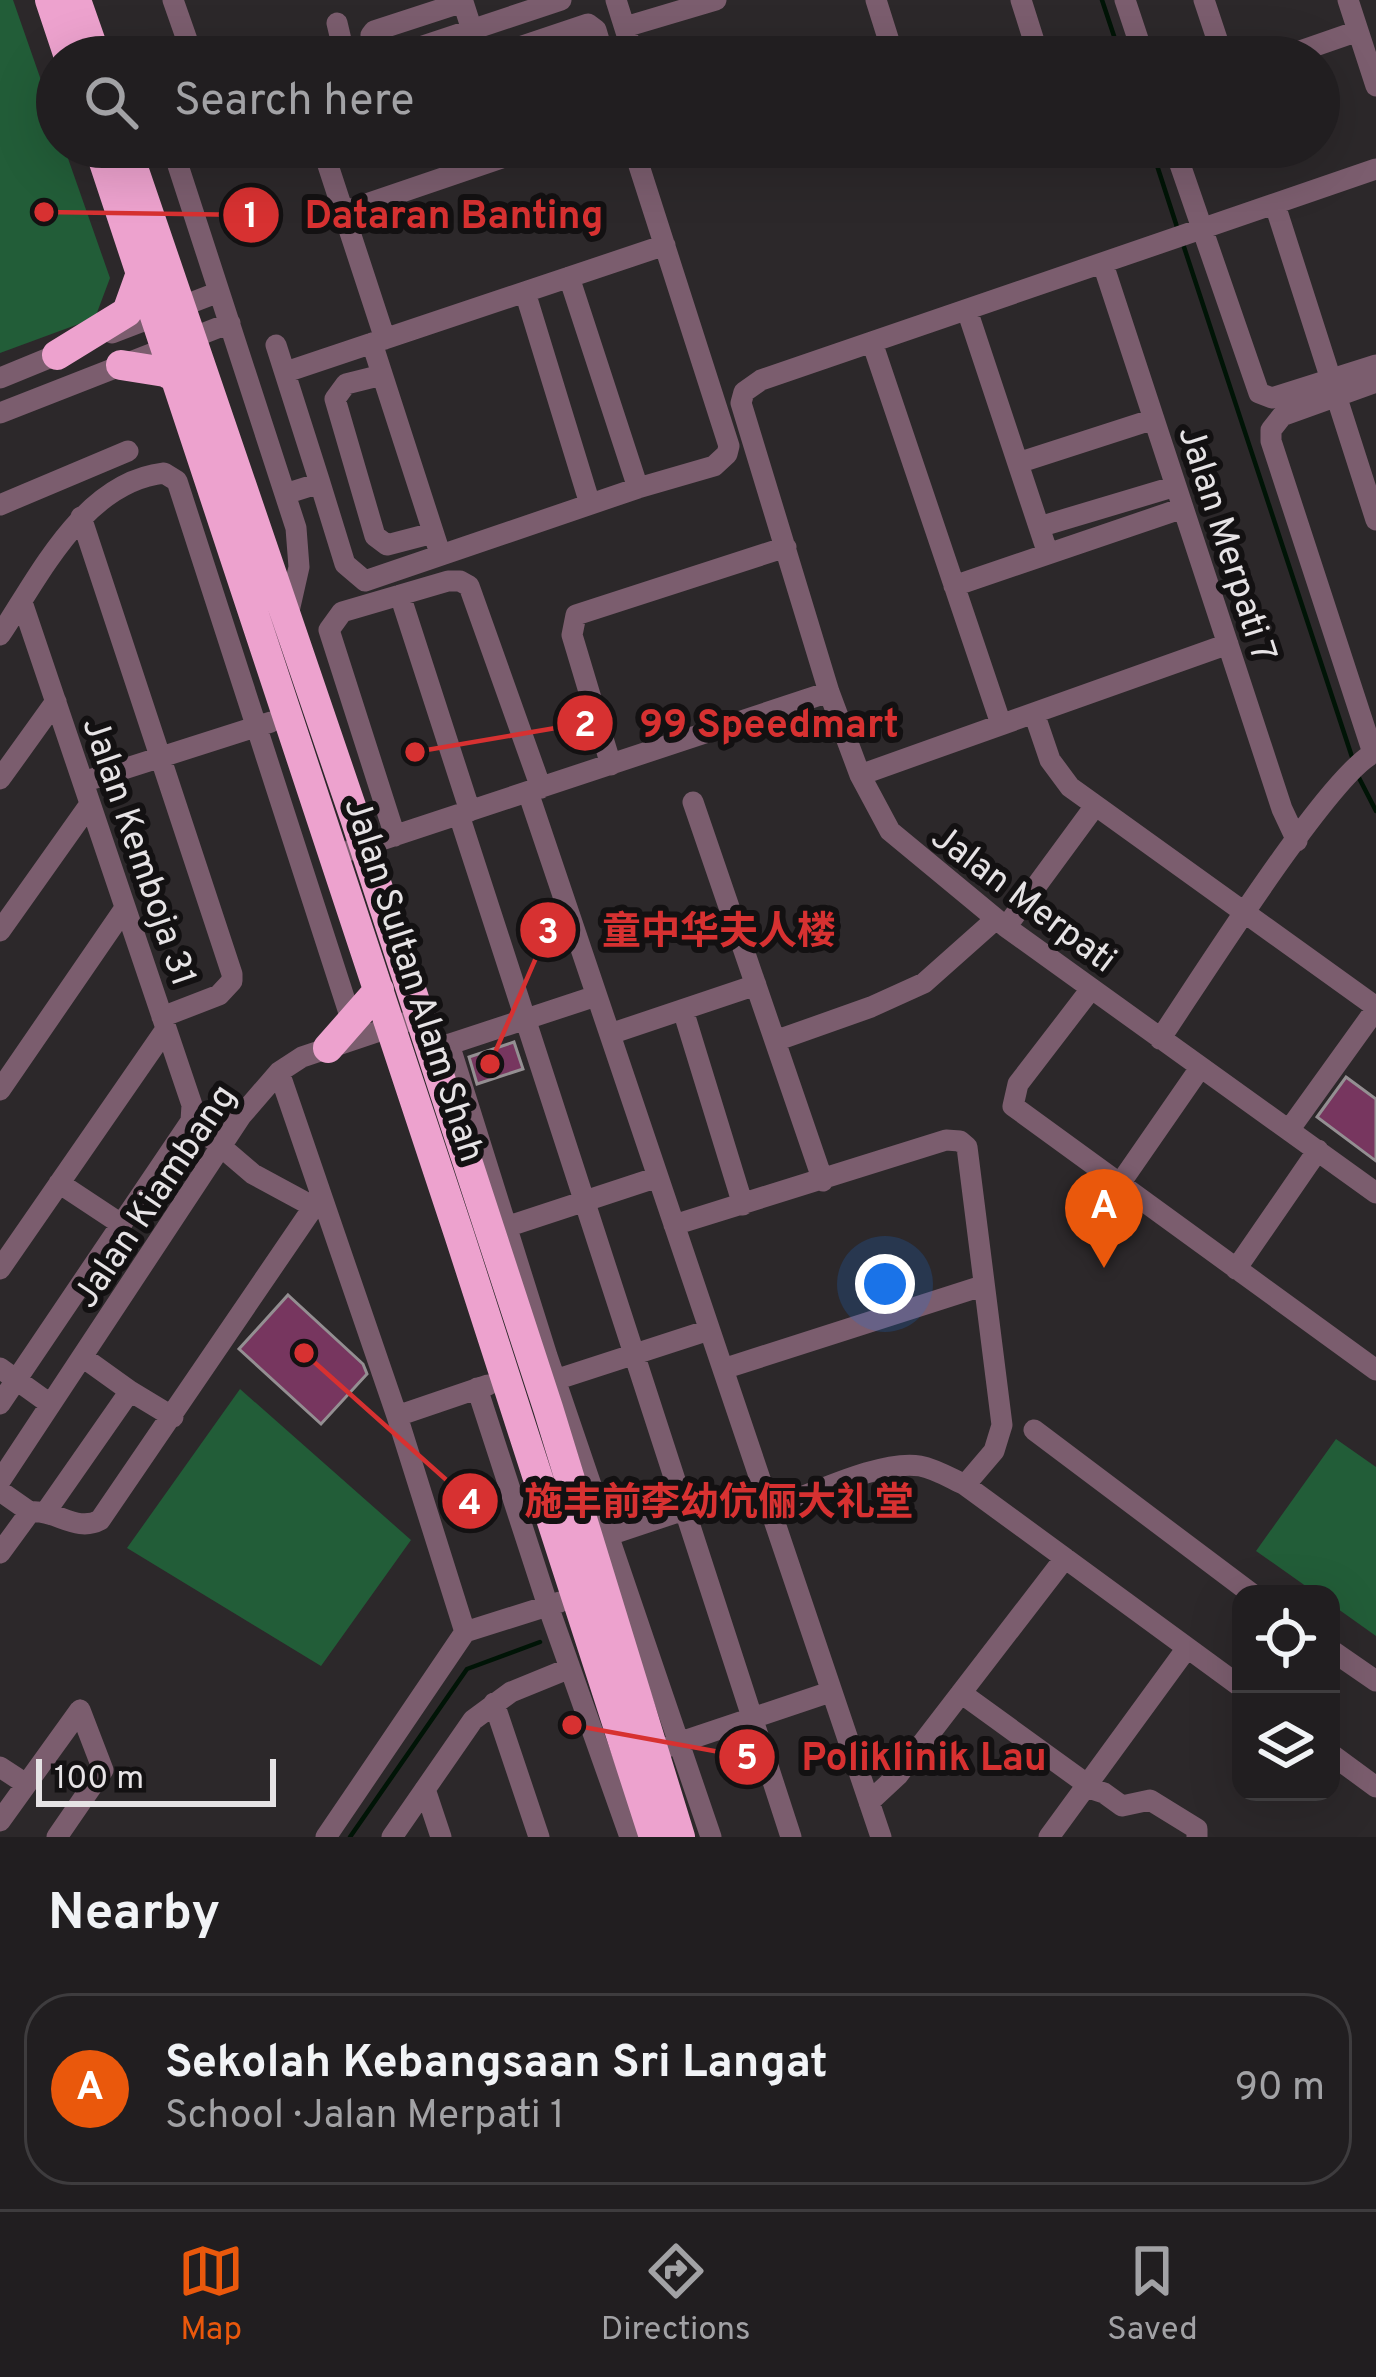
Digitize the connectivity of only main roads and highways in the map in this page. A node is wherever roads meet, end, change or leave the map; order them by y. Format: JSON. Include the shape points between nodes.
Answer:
{"nodes":[{"id":1,"x":50,"y":0,"type":"edge"},
{"id":2,"x":76,"y":0,"type":"edge"},
{"id":3,"x":62,"y":36,"type":"edge"},
{"id":4,"x":89,"y":36,"type":"edge"},
{"id":5,"x":116,"y":168,"type":"edge"},
{"id":6,"x":119,"y":168,"type":"edge"},
{"id":7,"x":141,"y":273,"type":"junction"},
{"id":8,"x":168,"y":311,"type":"junction"},
{"id":9,"x":177,"y":354,"type":"junction"},
{"id":10,"x":57,"y":355,"type":"road end"},
{"id":11,"x":121,"y":365,"type":"road end"},
{"id":12,"x":349,"y":851,"type":"junction"},
{"id":13,"x":379,"y":990,"type":"junction"},
{"id":14,"x":405,"y":1023,"type":"junction"},
{"id":15,"x":328,"y":1048,"type":"road end"},
{"id":16,"x":486,"y":1234,"type":"junction"},
{"id":17,"x":654,"y":1837,"type":"edge"},
{"id":18,"x":680,"y":1837,"type":"edge"}],
"edges":[{"from":1,"to":3,"type":"highway"},
{"from":2,"to":4,"type":"highway"},
{"from":5,"to":7,"type":"highway","name":"Jalan Sultan Alam Shah"},
{"from":6,"to":8,"type":"highway","name":"Jalan Sultan Alam Shah"},
{"from":7,"to":8,"type":"highway","name":"Jalan Sultan Alam Shah"},
{"from":7,"to":10,"type":"highway","via":[[127,312]]},
{"from":8,"to":9,"type":"highway","name":"Jalan Sultan Alam Shah"},
{"from":9,"to":11,"type":"highway"},
{"from":9,"to":12,"type":"highway","name":"Jalan Sultan Alam Shah","via":[[288,717]]},
{"from":9,"to":12,"type":"highway","name":"Jalan Sultan Alam Shah","via":[[287,620]]},
{"from":12,"to":13,"type":"highway","name":"Jalan Sultan Alam Shah"},
{"from":12,"to":14,"type":"highway","name":"Jalan Sultan Alam Shah"},
{"from":13,"to":14,"type":"highway","name":"Jalan Sultan Alam Shah"},
{"from":13,"to":15,"type":"highway"},
{"from":14,"to":16,"type":"highway","name":"Jalan Sultan Alam Shah"},
{"from":14,"to":16,"type":"highway","name":"Jalan Sultan Alam Shah","via":[[440,1047]]},
{"from":16,"to":17,"type":"highway","name":"Jalan Sultan Alam Shah","via":[[492,1384],[562,1601]]},
{"from":16,"to":18,"type":"highway","name":"Jalan Sultan Alam Shah","via":[[667,1747]]}]}
